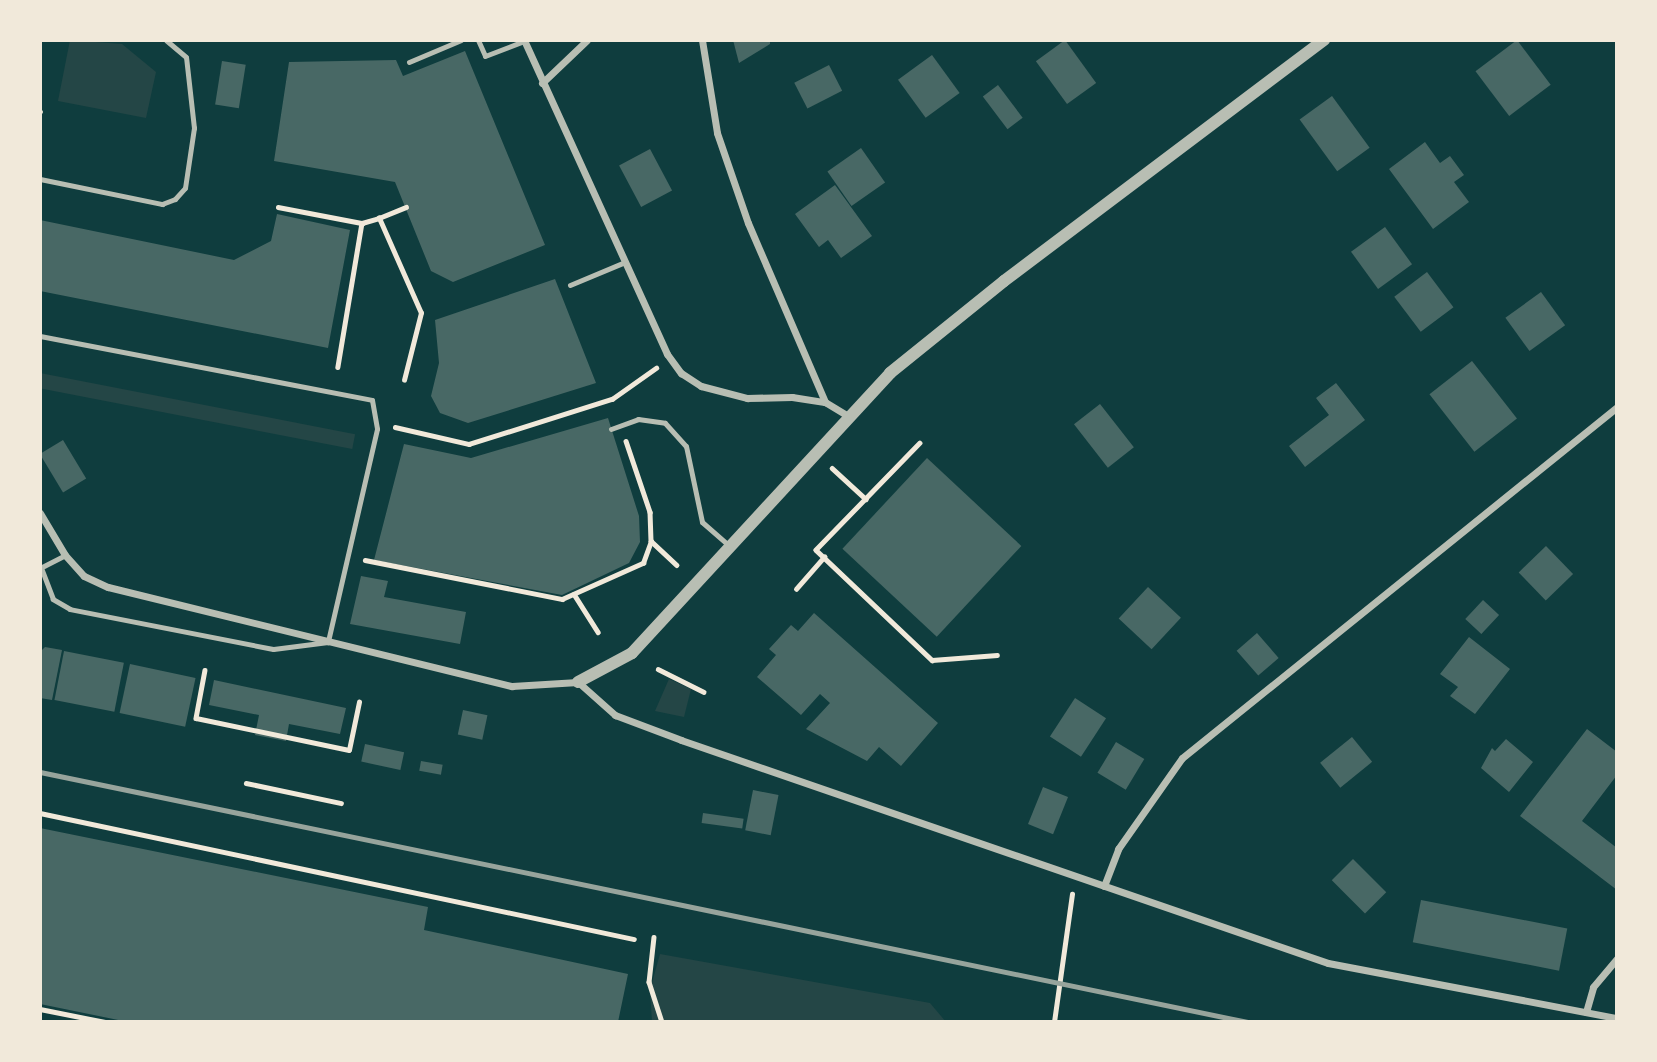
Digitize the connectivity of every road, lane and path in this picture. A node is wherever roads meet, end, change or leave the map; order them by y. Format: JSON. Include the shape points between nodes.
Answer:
{"nodes":[{"id":1,"x":166,"y":40,"type":"edge"},
{"id":2,"x":461,"y":40,"type":"edge"},
{"id":3,"x":478,"y":40,"type":"edge"},
{"id":4,"x":587,"y":40,"type":"edge"},
{"id":5,"x":702,"y":40,"type":"edge"},
{"id":6,"x":1324,"y":40,"type":"edge"},
{"id":7,"x":524,"y":41,"type":"edge"},
{"id":8,"x":409,"y":62,"type":"dead end"},
{"id":9,"x":542,"y":83,"type":"junction"},
{"id":10,"x":40,"y":179,"type":"edge"},
{"id":11,"x":278,"y":207,"type":"dead end"},
{"id":12,"x":406,"y":207,"type":"dead end"},
{"id":13,"x":379,"y":218,"type":"junction"},
{"id":14,"x":362,"y":223,"type":"junction"},
{"id":15,"x":625,"y":262,"type":"junction"},
{"id":16,"x":570,"y":285,"type":"dead end"},
{"id":17,"x":40,"y":336,"type":"edge"},
{"id":18,"x":338,"y":367,"type":"dead end"},
{"id":19,"x":656,"y":368,"type":"dead end"},
{"id":20,"x":404,"y":380,"type":"dead end"},
{"id":21,"x":612,"y":399,"type":"junction"},
{"id":22,"x":825,"y":402,"type":"junction"},
{"id":23,"x":1617,"y":407,"type":"edge"},
{"id":24,"x":847,"y":415,"type":"junction"},
{"id":25,"x":621,"y":425,"type":"junction"},
{"id":26,"x":395,"y":427,"type":"dead end"},
{"id":27,"x":611,"y":429,"type":"dead end"},
{"id":28,"x":920,"y":443,"type":"dead end"},
{"id":29,"x":832,"y":468,"type":"dead end"},
{"id":30,"x":866,"y":499,"type":"junction"},
{"id":31,"x":40,"y":513,"type":"edge"},
{"id":32,"x":651,"y":541,"type":"junction"},
{"id":33,"x":730,"y":545,"type":"junction"},
{"id":34,"x":65,"y":555,"type":"junction"},
{"id":35,"x":347,"y":557,"type":"junction"},
{"id":36,"x":824,"y":557,"type":"junction"},
{"id":37,"x":677,"y":565,"type":"dead end"},
{"id":38,"x":41,"y":568,"type":"edge"},
{"id":39,"x":796,"y":589,"type":"dead end"},
{"id":40,"x":574,"y":594,"type":"junction"},
{"id":41,"x":598,"y":632,"type":"dead end"},
{"id":42,"x":328,"y":642,"type":"junction"},
{"id":43,"x":997,"y":655,"type":"dead end"},
{"id":44,"x":658,"y":669,"type":"dead end"},
{"id":45,"x":205,"y":670,"type":"dead end"},
{"id":46,"x":578,"y":682,"type":"junction"},
{"id":47,"x":704,"y":692,"type":"dead end"},
{"id":48,"x":359,"y":702,"type":"dead end"},
{"id":49,"x":246,"y":783,"type":"dead end"},
{"id":50,"x":341,"y":803,"type":"dead end"},
{"id":51,"x":40,"y":813,"type":"edge"},
{"id":52,"x":1078,"y":877,"type":"junction"},
{"id":53,"x":1104,"y":886,"type":"junction"},
{"id":54,"x":654,"y":937,"type":"dead end"},
{"id":55,"x":634,"y":939,"type":"dead end"},
{"id":56,"x":1617,"y":958,"type":"edge"},
{"id":57,"x":40,"y":1009,"type":"edge"},
{"id":58,"x":1586,"y":1012,"type":"junction"},
{"id":59,"x":1617,"y":1018,"type":"edge"},
{"id":60,"x":105,"y":1022,"type":"edge"},
{"id":61,"x":662,"y":1022,"type":"edge"},
{"id":62,"x":1054,"y":1022,"type":"edge"}],
"edges":[{"from":1,"to":10,"type":"lane","via":[[186,57],[190,70],[194,128],[185,188],[180,194],[162,204]]},
{"from":2,"to":8,"type":"lane"},
{"from":3,"to":7,"type":"lane","via":[[485,56]]},
{"from":4,"to":9,"type":"street"},
{"from":5,"to":22,"type":"street","via":[[717,133],[748,223]]},
{"from":6,"to":24,"type":"street","via":[[1004,281],[890,373]]},
{"from":7,"to":9,"type":"street"},
{"from":9,"to":15,"type":"street"},
{"from":11,"to":14,"type":"path"},
{"from":12,"to":13,"type":"path"},
{"from":13,"to":14,"type":"path"},
{"from":13,"to":20,"type":"path","via":[[421,313]]},
{"from":14,"to":18,"type":"path"},
{"from":15,"to":16,"type":"lane"},
{"from":15,"to":22,"type":"street","via":[[667,354],[681,373],[701,386],[747,398]]},
{"from":17,"to":35,"type":"lane","via":[[372,400],[377,429]]},
{"from":19,"to":21,"type":"path"},
{"from":21,"to":25,"type":"path"},
{"from":21,"to":26,"type":"path","via":[[469,444]]},
{"from":22,"to":24,"type":"street"},
{"from":23,"to":53,"type":"street","via":[[1190,751],[1150,798],[1118,849]]},
{"from":24,"to":33,"type":"street"},
{"from":25,"to":27,"type":"lane"},
{"from":25,"to":32,"type":"path","via":[[650,512]]},
{"from":25,"to":33,"type":"lane","via":[[638,419],[665,423],[672,430],[686,446],[702,522]]},
{"from":28,"to":30,"type":"path"},
{"from":29,"to":30,"type":"path"},
{"from":30,"to":36,"type":"path","via":[[816,550]]},
{"from":31,"to":34,"type":"street"},
{"from":32,"to":37,"type":"path"},
{"from":32,"to":40,"type":"path","via":[[643,563]]},
{"from":33,"to":46,"type":"street","via":[[632,653]]},
{"from":34,"to":38,"type":"lane"},
{"from":34,"to":42,"type":"street","via":[[84,576],[108,587]]},
{"from":35,"to":40,"type":"path","via":[[562,599]]},
{"from":35,"to":42,"type":"lane"},
{"from":36,"to":39,"type":"path"},
{"from":36,"to":43,"type":"path","via":[[932,660]]},
{"from":38,"to":42,"type":"lane","via":[[53,599],[70,609],[273,649]]},
{"from":40,"to":41,"type":"path"},
{"from":42,"to":46,"type":"street","via":[[512,686]]},
{"from":44,"to":47,"type":"path"},
{"from":45,"to":48,"type":"path","via":[[196,718],[349,750]]},
{"from":46,"to":52,"type":"street","via":[[615,715]]},
{"from":49,"to":50,"type":"path"},
{"from":51,"to":55,"type":"path"},
{"from":52,"to":53,"type":"street"},
{"from":52,"to":62,"type":"path"},
{"from":53,"to":58,"type":"street","via":[[1328,963]]},
{"from":54,"to":61,"type":"path","via":[[649,982]]},
{"from":56,"to":58,"type":"street","via":[[1593,987]]},
{"from":57,"to":60,"type":"path"},
{"from":58,"to":59,"type":"street"}]}
